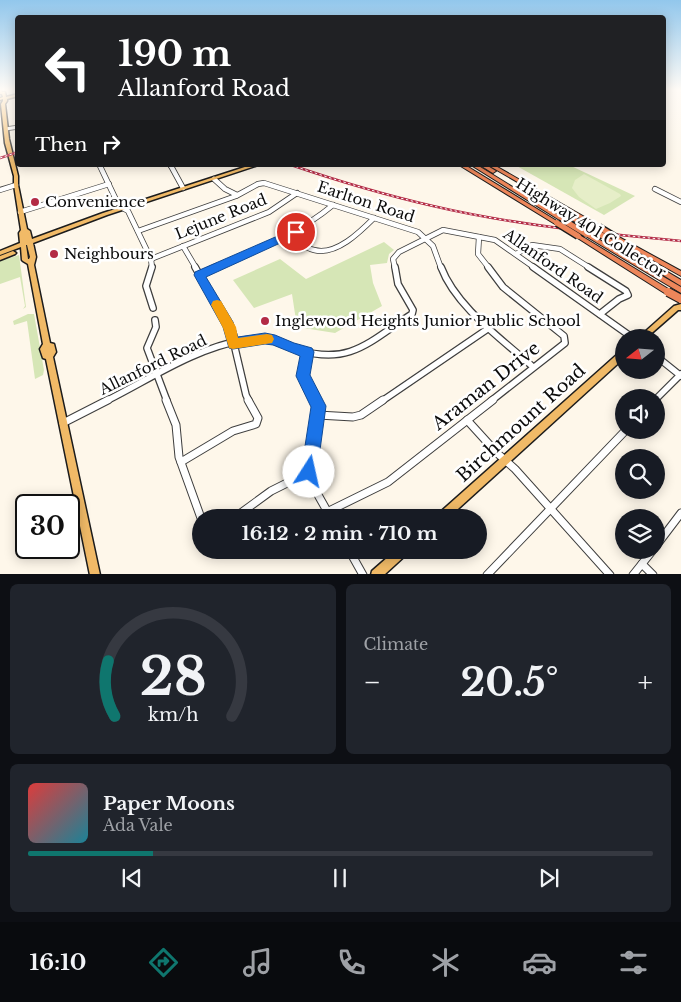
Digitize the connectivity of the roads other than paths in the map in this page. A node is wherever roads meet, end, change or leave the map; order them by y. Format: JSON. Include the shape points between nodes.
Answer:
{"nodes":[{"id":1,"x":4,"y":117,"type":"edge"},
{"id":2,"x":15,"y":129,"type":"edge"},
{"id":3,"x":7,"y":135,"type":"junction"},
{"id":4,"x":1,"y":136,"type":"edge"},
{"id":5,"x":101,"y":167,"type":"edge"},
{"id":6,"x":171,"y":167,"type":"edge"},
{"id":7,"x":240,"y":167,"type":"edge"},
{"id":8,"x":250,"y":167,"type":"edge"},
{"id":9,"x":459,"y":167,"type":"edge"},
{"id":10,"x":464,"y":167,"type":"edge"},
{"id":11,"x":476,"y":167,"type":"edge"},
{"id":12,"x":485,"y":167,"type":"edge"},
{"id":13,"x":494,"y":167,"type":"edge"},
{"id":14,"x":501,"y":167,"type":"edge"},
{"id":15,"x":214,"y":179,"type":"junction"},
{"id":16,"x":109,"y":184,"type":"junction"},
{"id":17,"x":16,"y":185,"type":"junction"},
{"id":18,"x":184,"y":187,"type":"junction"},
{"id":19,"x":655,"y":189,"type":"dead end"},
{"id":20,"x":0,"y":190,"type":"edge"},
{"id":21,"x":297,"y":193,"type":"junction"},
{"id":22,"x":238,"y":195,"type":"junction"},
{"id":23,"x":681,"y":202,"type":"edge"},
{"id":24,"x":526,"y":204,"type":"junction"},
{"id":25,"x":333,"y":205,"type":"junction"},
{"id":26,"x":123,"y":208,"type":"junction"},
{"id":27,"x":20,"y":212,"type":"junction"},
{"id":28,"x":374,"y":218,"type":"junction"},
{"id":29,"x":597,"y":226,"type":"junction"},
{"id":30,"x":138,"y":231,"type":"junction"},
{"id":31,"x":290,"y":236,"type":"junction"},
{"id":32,"x":479,"y":237,"type":"junction"},
{"id":33,"x":425,"y":238,"type":"junction"},
{"id":34,"x":27,"y":245,"type":"junction"},
{"id":35,"x":183,"y":246,"type":"junction"},
{"id":36,"x":0,"y":253,"type":"edge"},
{"id":37,"x":516,"y":254,"type":"junction"},
{"id":38,"x":0,"y":258,"type":"edge"},
{"id":39,"x":151,"y":259,"type":"junction"},
{"id":40,"x":199,"y":275,"type":"junction"},
{"id":41,"x":677,"y":284,"type":"edge"},
{"id":42,"x":681,"y":298,"type":"edge"},
{"id":43,"x":679,"y":307,"type":"edge"},
{"id":44,"x":154,"y":308,"type":"dead end"},
{"id":45,"x":600,"y":314,"type":"junction"},
{"id":46,"x":155,"y":320,"type":"dead end"},
{"id":47,"x":489,"y":328,"type":"junction"},
{"id":48,"x":621,"y":329,"type":"edge"},
{"id":49,"x":652,"y":329,"type":"edge"},
{"id":50,"x":233,"y":344,"type":"junction"},
{"id":51,"x":308,"y":352,"type":"junction"},
{"id":52,"x":615,"y":361,"type":"edge"},
{"id":53,"x":665,"y":363,"type":"edge"},
{"id":54,"x":533,"y":367,"type":"junction"},
{"id":55,"x":680,"y":375,"type":"edge"},
{"id":56,"x":157,"y":376,"type":"junction"},
{"id":57,"x":665,"y":390,"type":"edge"},
{"id":58,"x":318,"y":415,"type":"junction"},
{"id":59,"x":467,"y":420,"type":"junction"},
{"id":60,"x":63,"y":423,"type":"junction"},
{"id":61,"x":617,"y":439,"type":"edge"},
{"id":62,"x":504,"y":460,"type":"junction"},
{"id":63,"x":181,"y":462,"type":"junction"},
{"id":64,"x":309,"y":472,"type":"junction"},
{"id":65,"x":550,"y":508,"type":"junction"},
{"id":66,"x":198,"y":509,"type":"edge"},
{"id":67,"x":246,"y":509,"type":"edge"},
{"id":68,"x":326,"y":509,"type":"edge"},
{"id":69,"x":340,"y":509,"type":"edge"},
{"id":70,"x":450,"y":509,"type":"edge"},
{"id":71,"x":681,"y":513,"type":"edge"},
{"id":72,"x":665,"y":534,"type":"edge"},
{"id":73,"x":355,"y":559,"type":"edge"},
{"id":74,"x":394,"y":559,"type":"edge"},
{"id":75,"x":646,"y":559,"type":"edge"},
{"id":76,"x":642,"y":564,"type":"junction"},
{"id":77,"x":95,"y":574,"type":"edge"},
{"id":78,"x":364,"y":574,"type":"edge"},
{"id":79,"x":376,"y":574,"type":"edge"},
{"id":80,"x":487,"y":574,"type":"edge"},
{"id":81,"x":610,"y":574,"type":"edge"},
{"id":82,"x":633,"y":574,"type":"edge"},
{"id":83,"x":652,"y":574,"type":"edge"}],
"edges":[{"from":1,"to":3,"type":"main road"},
{"from":2,"to":3,"type":"street"},
{"from":3,"to":4,"type":"street"},
{"from":3,"to":17,"type":"main road"},
{"from":5,"to":16,"type":"street"},
{"from":6,"to":18,"type":"street"},
{"from":7,"to":18,"type":"main road"},
{"from":8,"to":15,"type":"main road"},
{"from":9,"to":24,"type":"highway"},
{"from":10,"to":24,"type":"highway","name":"Highway 401 Collector"},
{"from":11,"to":41,"type":"highway","bridge":true,"via":[[586,234]]},
{"from":12,"to":41,"type":"highway","bridge":true},
{"from":13,"to":29,"type":"highway","name":"Highway 401 Collector"},
{"from":14,"to":29,"type":"highway"},
{"from":15,"to":18,"type":"main road"},
{"from":15,"to":22,"type":"street"},
{"from":16,"to":26,"type":"street"},
{"from":16,"to":27,"type":"street"},
{"from":17,"to":20,"type":"street"},
{"from":17,"to":27,"type":"main road"},
{"from":18,"to":26,"type":"main road"},
{"from":19,"to":23,"type":"street"},
{"from":21,"to":22,"type":"street","name":"Earlton Road","via":[[264,183]]},
{"from":21,"to":25,"type":"street","name":"Earlton Road"},
{"from":21,"to":35,"type":"street","name":"Lejune Road","via":[[269,212]]},
{"from":22,"to":30,"type":"street","name":"Earlton Road"},
{"from":24,"to":41,"type":"highway","name":"Highway 401 Collector","bridge":true,"via":[[578,236]]},
{"from":25,"to":28,"type":"street","name":"Earlton Road"},
{"from":25,"to":31,"type":"street"},
{"from":26,"to":30,"type":"street","via":[[128,211]]},
{"from":26,"to":34,"type":"main road"},
{"from":27,"to":34,"type":"main road"},
{"from":28,"to":31,"type":"street","via":[[353,236],[321,252]]},
{"from":28,"to":33,"type":"street","name":"Earlton Road","via":[[418,232]]},
{"from":29,"to":41,"type":"highway","name":"Highway 401 Collector","bridge":true},
{"from":30,"to":39,"type":"street"},
{"from":31,"to":40,"type":"street"},
{"from":32,"to":33,"type":"street","name":"Allanford Road","via":[[446,230]]},
{"from":32,"to":37,"type":"street","name":"Allanford Road","via":[[497,241]]},
{"from":32,"to":54,"type":"street","name":"Araman Drive","via":[[478,254],[499,281],[566,339]]},
{"from":33,"to":47,"type":"street","name":"Earlton Road","via":[[435,248],[444,275],[462,301]]},
{"from":33,"to":51,"type":"street","name":"Allanford Road","via":[[399,252],[393,259],[398,284],[413,310],[410,316],[345,356]]},
{"from":34,"to":36,"type":"main road"},
{"from":34,"to":38,"type":"main road"},
{"from":34,"to":60,"type":"main road","via":[[25,260],[30,262],[47,345],[44,349],[46,356],[50,356]]},
{"from":35,"to":39,"type":"street","name":"Lejune Road"},
{"from":35,"to":40,"type":"street"},
{"from":37,"to":45,"type":"street","name":"Allanford Road"},
{"from":37,"to":45,"type":"street","via":[[534,245],[560,249],[626,291],[628,295]]},
{"from":39,"to":44,"type":"street","via":[[152,270],[146,286]]},
{"from":40,"to":50,"type":"street","via":[[229,326]]},
{"from":41,"to":42,"type":"highway","name":"Highway 401 Collector","bridge":true},
{"from":42,"to":43,"type":"main road","via":[[677,301]]},
{"from":43,"to":49,"type":"main road"},
{"from":45,"to":48,"type":"street","name":"Allanford Road"},
{"from":46,"to":56,"type":"street","via":[[156,327],[147,348]]},
{"from":47,"to":54,"type":"street","name":"Earlton Road"},
{"from":47,"to":58,"type":"street","via":[[361,415]]},
{"from":50,"to":51,"type":"street","name":"Allanford Road","via":[[275,340]]},
{"from":50,"to":56,"type":"street","name":"Allanford Road","via":[[203,352]]},
{"from":50,"to":63,"type":"street","via":[[246,395],[257,421],[252,426],[234,430]]},
{"from":51,"to":58,"type":"street","via":[[303,376],[319,406]]},
{"from":52,"to":62,"type":"main road","name":"Birchmount Road"},
{"from":53,"to":55,"type":"street"},
{"from":54,"to":59,"type":"street","name":"Araman Drive"},
{"from":55,"to":57,"type":"street"},
{"from":56,"to":60,"type":"street","name":"Allanford Road"},
{"from":56,"to":63,"type":"street","via":[[176,424]]},
{"from":58,"to":64,"type":"street"},
{"from":59,"to":62,"type":"street"},
{"from":59,"to":69,"type":"street","name":"Araman Drive","via":[[388,482]]},
{"from":60,"to":77,"type":"main road"},
{"from":61,"to":65,"type":"street"},
{"from":62,"to":65,"type":"street"},
{"from":62,"to":70,"type":"main road","name":"Birchmount Road"},
{"from":63,"to":66,"type":"street"},
{"from":64,"to":67,"type":"street","via":[[271,491]]},
{"from":64,"to":68,"type":"street"},
{"from":65,"to":80,"type":"street"},
{"from":65,"to":81,"type":"street"},
{"from":71,"to":72,"type":"street"},
{"from":73,"to":78,"type":"street"},
{"from":74,"to":79,"type":"main road"},
{"from":75,"to":76,"type":"street"},
{"from":76,"to":82,"type":"street"},
{"from":76,"to":83,"type":"street"}]}
